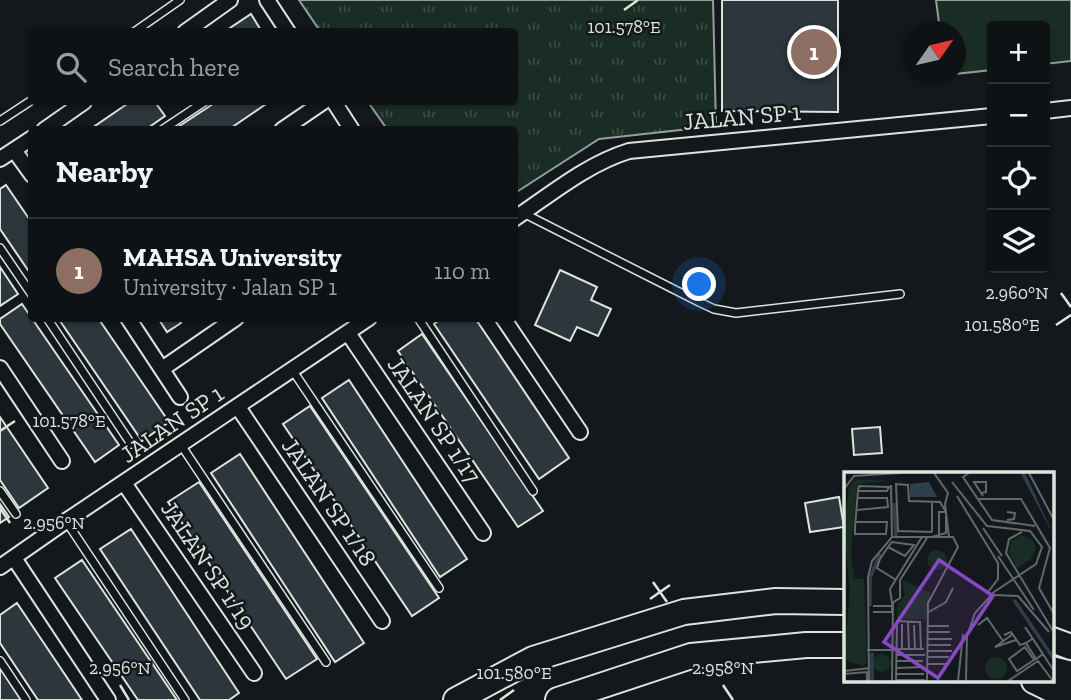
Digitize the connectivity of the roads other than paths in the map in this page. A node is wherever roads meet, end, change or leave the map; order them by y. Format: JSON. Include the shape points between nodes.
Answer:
{"nodes":[{"id":1,"x":180,"y":0,"type":"edge"},
{"id":2,"x":230,"y":0,"type":"edge"},
{"id":3,"x":267,"y":0,"type":"edge"},
{"id":4,"x":140,"y":28,"type":"edge"},
{"id":5,"x":190,"y":28,"type":"edge"},
{"id":6,"x":285,"y":28,"type":"edge"},
{"id":7,"x":28,"y":103,"type":"edge"},
{"id":8,"x":80,"y":105,"type":"edge"},
{"id":9,"x":200,"y":105,"type":"edge"},
{"id":10,"x":319,"y":105,"type":"edge"},
{"id":11,"x":336,"y":105,"type":"edge"},
{"id":12,"x":1071,"y":108,"type":"edge"},
{"id":13,"x":1050,"y":110,"type":"edge"},
{"id":14,"x":987,"y":116,"type":"edge"},
{"id":15,"x":0,"y":121,"type":"edge"},
{"id":16,"x":50,"y":126,"type":"edge"},
{"id":17,"x":168,"y":126,"type":"edge"},
{"id":18,"x":288,"y":126,"type":"edge"},
{"id":19,"x":349,"y":126,"type":"edge"},
{"id":20,"x":28,"y":141,"type":"edge"},
{"id":21,"x":14,"y":150,"type":"junction"},
{"id":22,"x":0,"y":159,"type":"edge"},
{"id":23,"x":28,"y":169,"type":"edge"},
{"id":24,"x":519,"y":216,"type":"edge"},
{"id":25,"x":0,"y":247,"type":"edge"},
{"id":26,"x":28,"y":289,"type":"edge"},
{"id":27,"x":900,"y":294,"type":"dead end"},
{"id":28,"x":50,"y":322,"type":"edge"},
{"id":29,"x":131,"y":322,"type":"edge"},
{"id":30,"x":230,"y":322,"type":"edge"},
{"id":31,"x":363,"y":322,"type":"edge"},
{"id":32,"x":421,"y":322,"type":"edge"},
{"id":33,"x":506,"y":322,"type":"edge"},
{"id":34,"x":348,"y":333,"type":"junction"},
{"id":35,"x":0,"y":368,"type":"edge"},
{"id":36,"x":162,"y":369,"type":"junction"},
{"id":37,"x":293,"y":371,"type":"junction"},
{"id":38,"x":180,"y":397,"type":"dead end"},
{"id":39,"x":238,"y":407,"type":"junction"},
{"id":40,"x":580,"y":432,"type":"dead end"},
{"id":41,"x":131,"y":444,"type":"dead end"},
{"id":42,"x":181,"y":445,"type":"junction"},
{"id":43,"x":62,"y":461,"type":"dead end"},
{"id":44,"x":124,"y":483,"type":"junction"},
{"id":45,"x":0,"y":491,"type":"edge"},
{"id":46,"x":533,"y":491,"type":"dead end"},
{"id":47,"x":16,"y":514,"type":"dead end"},
{"id":48,"x":66,"y":521,"type":"junction"},
{"id":49,"x":483,"y":533,"type":"dead end"},
{"id":50,"x":14,"y":558,"type":"junction"},
{"id":51,"x":0,"y":568,"type":"edge"},
{"id":52,"x":439,"y":588,"type":"dead end"},
{"id":53,"x":844,"y":602,"type":"edge"},
{"id":54,"x":382,"y":621,"type":"dead end"},
{"id":55,"x":1054,"y":641,"type":"edge"},
{"id":56,"x":844,"y":645,"type":"edge"},
{"id":57,"x":1071,"y":647,"type":"edge"},
{"id":58,"x":0,"y":661,"type":"edge"},
{"id":59,"x":326,"y":662,"type":"dead end"},
{"id":60,"x":1054,"y":670,"type":"edge"},
{"id":61,"x":254,"y":673,"type":"dead end"},
{"id":62,"x":1071,"y":674,"type":"edge"},
{"id":63,"x":1036,"y":682,"type":"edge"},
{"id":64,"x":1071,"y":699,"type":"edge"},
{"id":65,"x":26,"y":700,"type":"edge"},
{"id":66,"x":107,"y":700,"type":"edge"},
{"id":67,"x":185,"y":700,"type":"edge"},
{"id":68,"x":456,"y":700,"type":"edge"},
{"id":69,"x":558,"y":700,"type":"edge"}],
"edges":[{"from":1,"to":4,"type":"lane"},
{"from":2,"to":5,"type":"street"},
{"from":3,"to":6,"type":"street"},
{"from":7,"to":15,"type":"lane"},
{"from":8,"to":16,"type":"street"},
{"from":9,"to":17,"type":"lane"},
{"from":10,"to":18,"type":"street"},
{"from":11,"to":19,"type":"street"},
{"from":12,"to":13,"type":"street"},
{"from":14,"to":24,"type":"street","name":"JALAN SP 1","via":[[629,151],[591,167]]},
{"from":20,"to":21,"type":"street"},
{"from":21,"to":22,"type":"street"},
{"from":21,"to":23,"type":"street"},
{"from":24,"to":27,"type":"lane","via":[[714,309],[736,313]]},
{"from":25,"to":26,"type":"lane"},
{"from":28,"to":41,"type":"lane"},
{"from":29,"to":36,"type":"street"},
{"from":30,"to":36,"type":"street"},
{"from":31,"to":34,"type":"street","name":"JALAN SP 1"},
{"from":32,"to":46,"type":"lane"},
{"from":33,"to":40,"type":"street"},
{"from":34,"to":37,"type":"street","name":"JALAN SP 1"},
{"from":34,"to":49,"type":"street","name":"JALAN SP 1/17"},
{"from":35,"to":43,"type":"street"},
{"from":36,"to":38,"type":"street"},
{"from":37,"to":39,"type":"street","name":"JALAN SP 1"},
{"from":37,"to":52,"type":"lane"},
{"from":39,"to":42,"type":"street","name":"JALAN SP 1"},
{"from":39,"to":54,"type":"street","name":"JALAN SP 1/18"},
{"from":42,"to":44,"type":"street","name":"JALAN SP 1"},
{"from":42,"to":59,"type":"lane"},
{"from":44,"to":48,"type":"street","name":"JALAN SP 1"},
{"from":44,"to":61,"type":"street","name":"JALAN SP 1/19"},
{"from":45,"to":47,"type":"lane"},
{"from":48,"to":50,"type":"street","name":"JALAN SP 1"},
{"from":48,"to":67,"type":"lane"},
{"from":50,"to":51,"type":"street","name":"JALAN SP 1"},
{"from":50,"to":66,"type":"street"},
{"from":53,"to":68,"type":"highway","via":[[776,601],[684,612],[533,659]]},
{"from":55,"to":57,"type":"highway"},
{"from":56,"to":69,"type":"highway","via":[[691,656]]},
{"from":58,"to":65,"type":"lane"},
{"from":60,"to":62,"type":"highway"},
{"from":63,"to":64,"type":"highway"}]}
